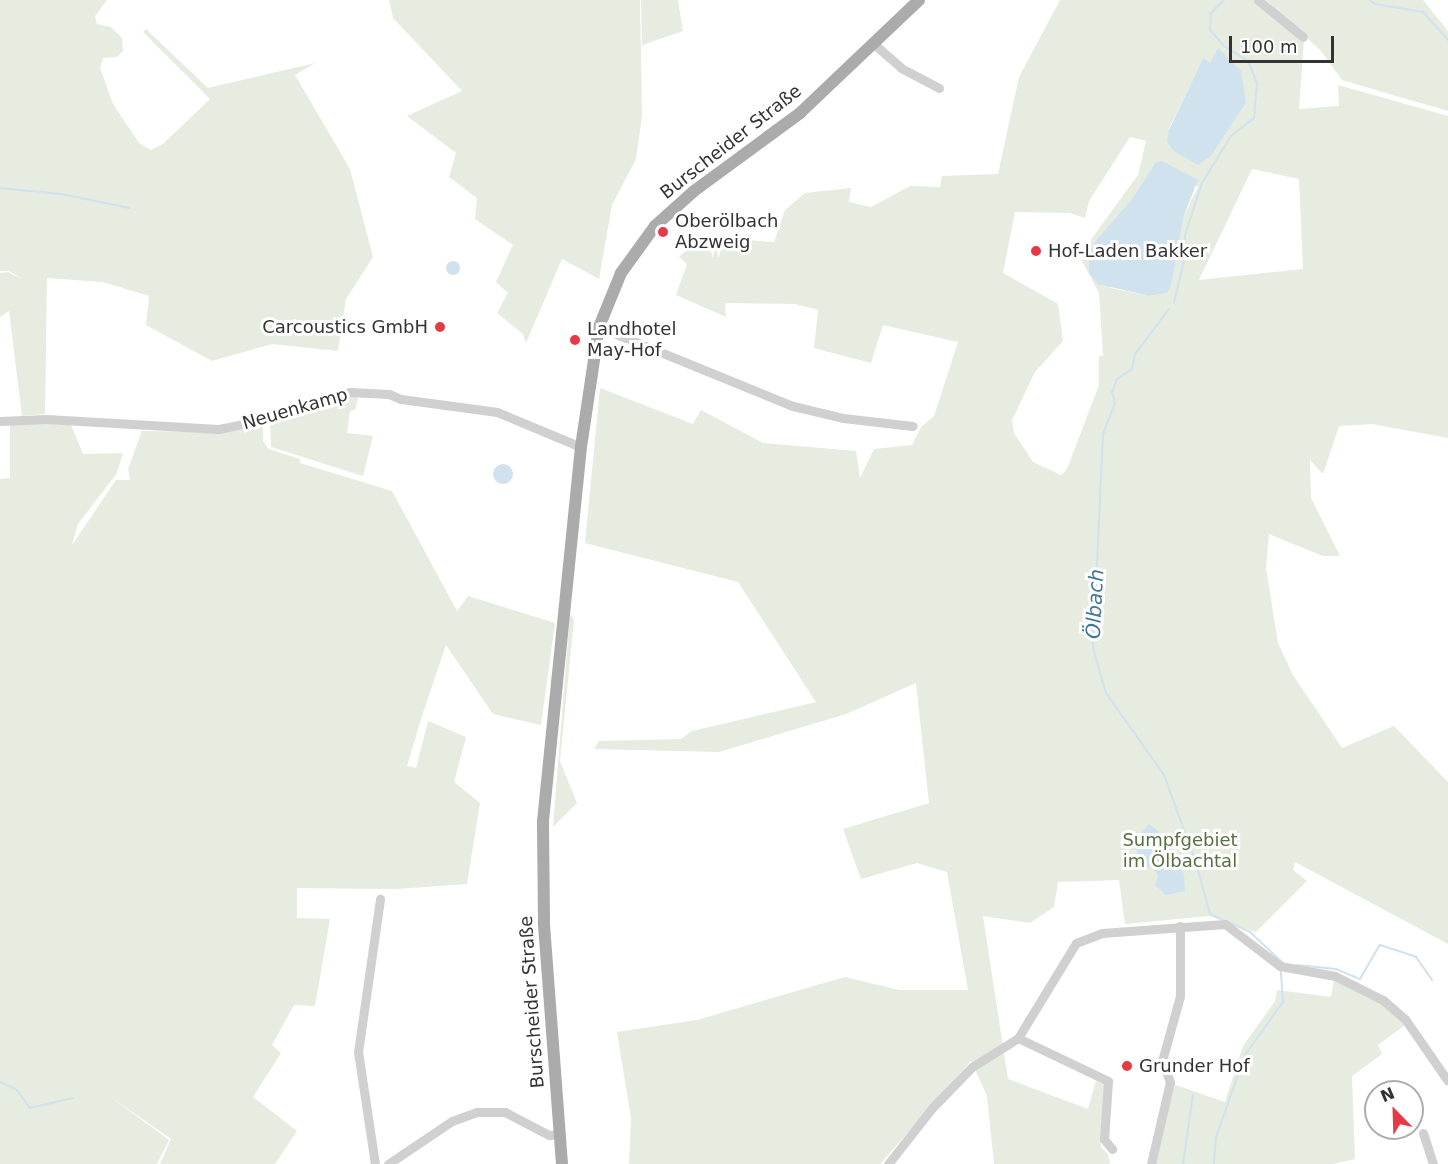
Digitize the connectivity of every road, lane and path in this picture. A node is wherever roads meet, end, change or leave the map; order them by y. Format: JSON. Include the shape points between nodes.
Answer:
{"nodes":[{"id":1,"x":919,"y":0,"type":"edge"},
{"id":2,"x":1258,"y":0,"type":"edge"},
{"id":3,"x":1303,"y":37,"type":"dead end"},
{"id":4,"x":875,"y":45,"type":"junction"},
{"id":5,"x":939,"y":88,"type":"dead end"},
{"id":6,"x":599,"y":327,"type":"junction"},
{"id":7,"x":0,"y":421,"type":"edge"},
{"id":8,"x":913,"y":426,"type":"dead end"},
{"id":9,"x":581,"y":447,"type":"junction"},
{"id":10,"x":380,"y":899,"type":"dead end"},
{"id":11,"x":1180,"y":926,"type":"junction"},
{"id":12,"x":1018,"y":1038,"type":"junction"},
{"id":13,"x":1448,"y":1081,"type":"edge"},
{"id":14,"x":559,"y":1134,"type":"junction"},
{"id":15,"x":1424,"y":1136,"type":"edge"},
{"id":16,"x":1112,"y":1149,"type":"dead end"},
{"id":17,"x":376,"y":1164,"type":"edge"},
{"id":18,"x":388,"y":1164,"type":"edge"},
{"id":19,"x":562,"y":1164,"type":"edge"},
{"id":20,"x":888,"y":1164,"type":"edge"},
{"id":21,"x":1151,"y":1164,"type":"edge"},
{"id":22,"x":1433,"y":1164,"type":"edge"}],
"edges":[{"from":1,"to":4,"type":"main road","name":"Burscheider Straße"},
{"from":2,"to":3,"type":"street"},
{"from":4,"to":5,"type":"street","via":[[901,68]]},
{"from":4,"to":6,"type":"main road","name":"Burscheider Straße","via":[[800,112],[694,191],[656,226],[624,267]]},
{"from":6,"to":8,"type":"street","via":[[793,406],[843,418]]},
{"from":6,"to":9,"type":"main road","name":"Burscheider Straße"},
{"from":7,"to":9,"type":"street","name":"Neuenkamp","via":[[46,419],[219,429],[266,419],[350,392],[389,394],[497,412]]},
{"from":9,"to":14,"type":"main road","name":"Burscheider Straße","via":[[554,693],[543,837],[544,922]]},
{"from":10,"to":17,"type":"street","via":[[358,1052]]},
{"from":11,"to":12,"type":"street","via":[[1102,933],[1076,943]]},
{"from":11,"to":13,"type":"street","via":[[1225,924],[1280,966],[1335,976],[1376,996],[1406,1019]]},
{"from":11,"to":21,"type":"street","via":[[1180,996],[1162,1061],[1170,1082]]},
{"from":12,"to":16,"type":"street","via":[[1108,1081],[1104,1139]]},
{"from":12,"to":20,"type":"street","via":[[972,1067],[932,1108]]},
{"from":14,"to":18,"type":"street","via":[[549,1135],[505,1112],[477,1112],[452,1121]]},
{"from":14,"to":19,"type":"main road","name":"Burscheider Straße"},
{"from":15,"to":22,"type":"street"}]}
